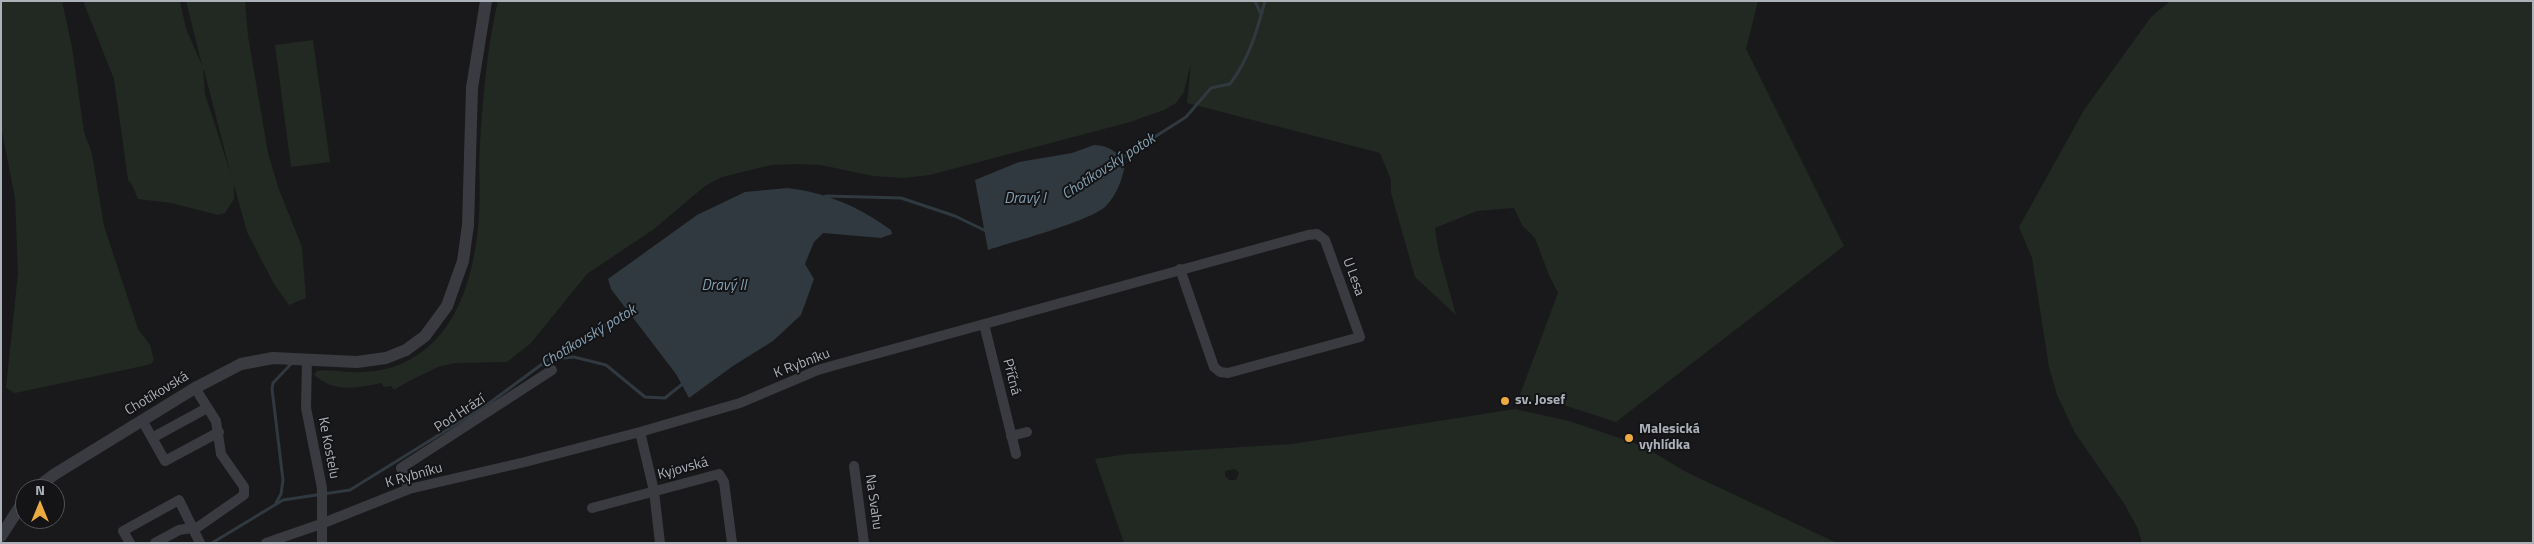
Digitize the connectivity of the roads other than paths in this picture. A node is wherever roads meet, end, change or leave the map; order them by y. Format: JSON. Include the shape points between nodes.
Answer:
{"nodes":[{"id":1,"x":486,"y":1,"type":"edge"},
{"id":2,"x":1180,"y":269,"type":"junction"},
{"id":3,"x":984,"y":324,"type":"junction"},
{"id":4,"x":307,"y":359,"type":"junction"},
{"id":5,"x":552,"y":370,"type":"dead end"},
{"id":6,"x":195,"y":388,"type":"junction"},
{"id":7,"x":207,"y":408,"type":"junction"},
{"id":8,"x":142,"y":420,"type":"junction"},
{"id":9,"x":219,"y":432,"type":"junction"},
{"id":10,"x":640,"y":432,"type":"junction"},
{"id":11,"x":1027,"y":432,"type":"dead end"},
{"id":12,"x":1012,"y":436,"type":"junction"},
{"id":13,"x":152,"y":438,"type":"junction"},
{"id":14,"x":1016,"y":454,"type":"dead end"},
{"id":15,"x":854,"y":466,"type":"dead end"},
{"id":16,"x":48,"y":479,"type":"edge"},
{"id":17,"x":409,"y":489,"type":"junction"},
{"id":18,"x":654,"y":490,"type":"junction"},
{"id":19,"x":592,"y":508,"type":"dead end"},
{"id":20,"x":15,"y":514,"type":"edge"},
{"id":21,"x":321,"y":524,"type":"junction"},
{"id":22,"x":193,"y":528,"type":"junction"},
{"id":23,"x":1,"y":536,"type":"edge"},
{"id":24,"x":199,"y":542,"type":"edge"},
{"id":25,"x":130,"y":543,"type":"edge"},
{"id":26,"x":155,"y":543,"type":"edge"},
{"id":27,"x":266,"y":543,"type":"edge"},
{"id":28,"x":322,"y":543,"type":"edge"},
{"id":29,"x":660,"y":543,"type":"edge"},
{"id":30,"x":732,"y":543,"type":"edge"},
{"id":31,"x":864,"y":543,"type":"edge"}],
"edges":[{"from":1,"to":4,"type":"street","name":"Chotíkovská","via":[[472,88],[466,244],[458,279],[447,306],[426,336],[406,350],[386,358],[357,362]]},
{"from":2,"to":2,"type":"street","name":"U Lesa","via":[[1214,367],[1220,372],[1228,374],[1360,337],[1325,240],[1317,234]]},
{"from":2,"to":3,"type":"street","name":"K Rybníku"},
{"from":3,"to":10,"type":"street","name":"K Rybníku","via":[[825,368],[740,403]]},
{"from":3,"to":12,"type":"street","name":"Příčná"},
{"from":4,"to":6,"type":"street","name":"Chotíkovská","via":[[249,361]]},
{"from":4,"to":21,"type":"street","name":"Ke Kostelu","via":[[306,408],[322,488]]},
{"from":5,"to":17,"type":"street","name":"Pod Hrází","via":[[401,468]]},
{"from":6,"to":7,"type":"street"},
{"from":6,"to":8,"type":"street","name":"Chotíkovská"},
{"from":7,"to":9,"type":"street"},
{"from":7,"to":13,"type":"street"},
{"from":8,"to":13,"type":"street"},
{"from":8,"to":16,"type":"street","name":"Chotíkovská"},
{"from":9,"to":13,"type":"street","via":[[165,461]]},
{"from":9,"to":22,"type":"street","via":[[222,454],[244,487],[244,495]]},
{"from":10,"to":17,"type":"street","name":"K Rybníku"},
{"from":10,"to":18,"type":"street","name":"Kyjovská"},
{"from":11,"to":12,"type":"street"},
{"from":12,"to":14,"type":"street","name":"Příčná"},
{"from":15,"to":31,"type":"street","name":"Na Svahu"},
{"from":17,"to":21,"type":"street","name":"K Rybníku"},
{"from":18,"to":19,"type":"street","name":"Kyjovská"},
{"from":18,"to":29,"type":"street","name":"Kyjovská"},
{"from":18,"to":30,"type":"street","name":"Kyjovská","via":[[719,474],[724,482]]},
{"from":20,"to":23,"type":"street"},
{"from":21,"to":27,"type":"street","name":"K Rybníku"},
{"from":21,"to":28,"type":"street","name":"Ke Kostelu"},
{"from":22,"to":24,"type":"street"},
{"from":22,"to":25,"type":"street","via":[[179,500],[123,530]]},
{"from":22,"to":26,"type":"street","via":[[179,530]]}]}
